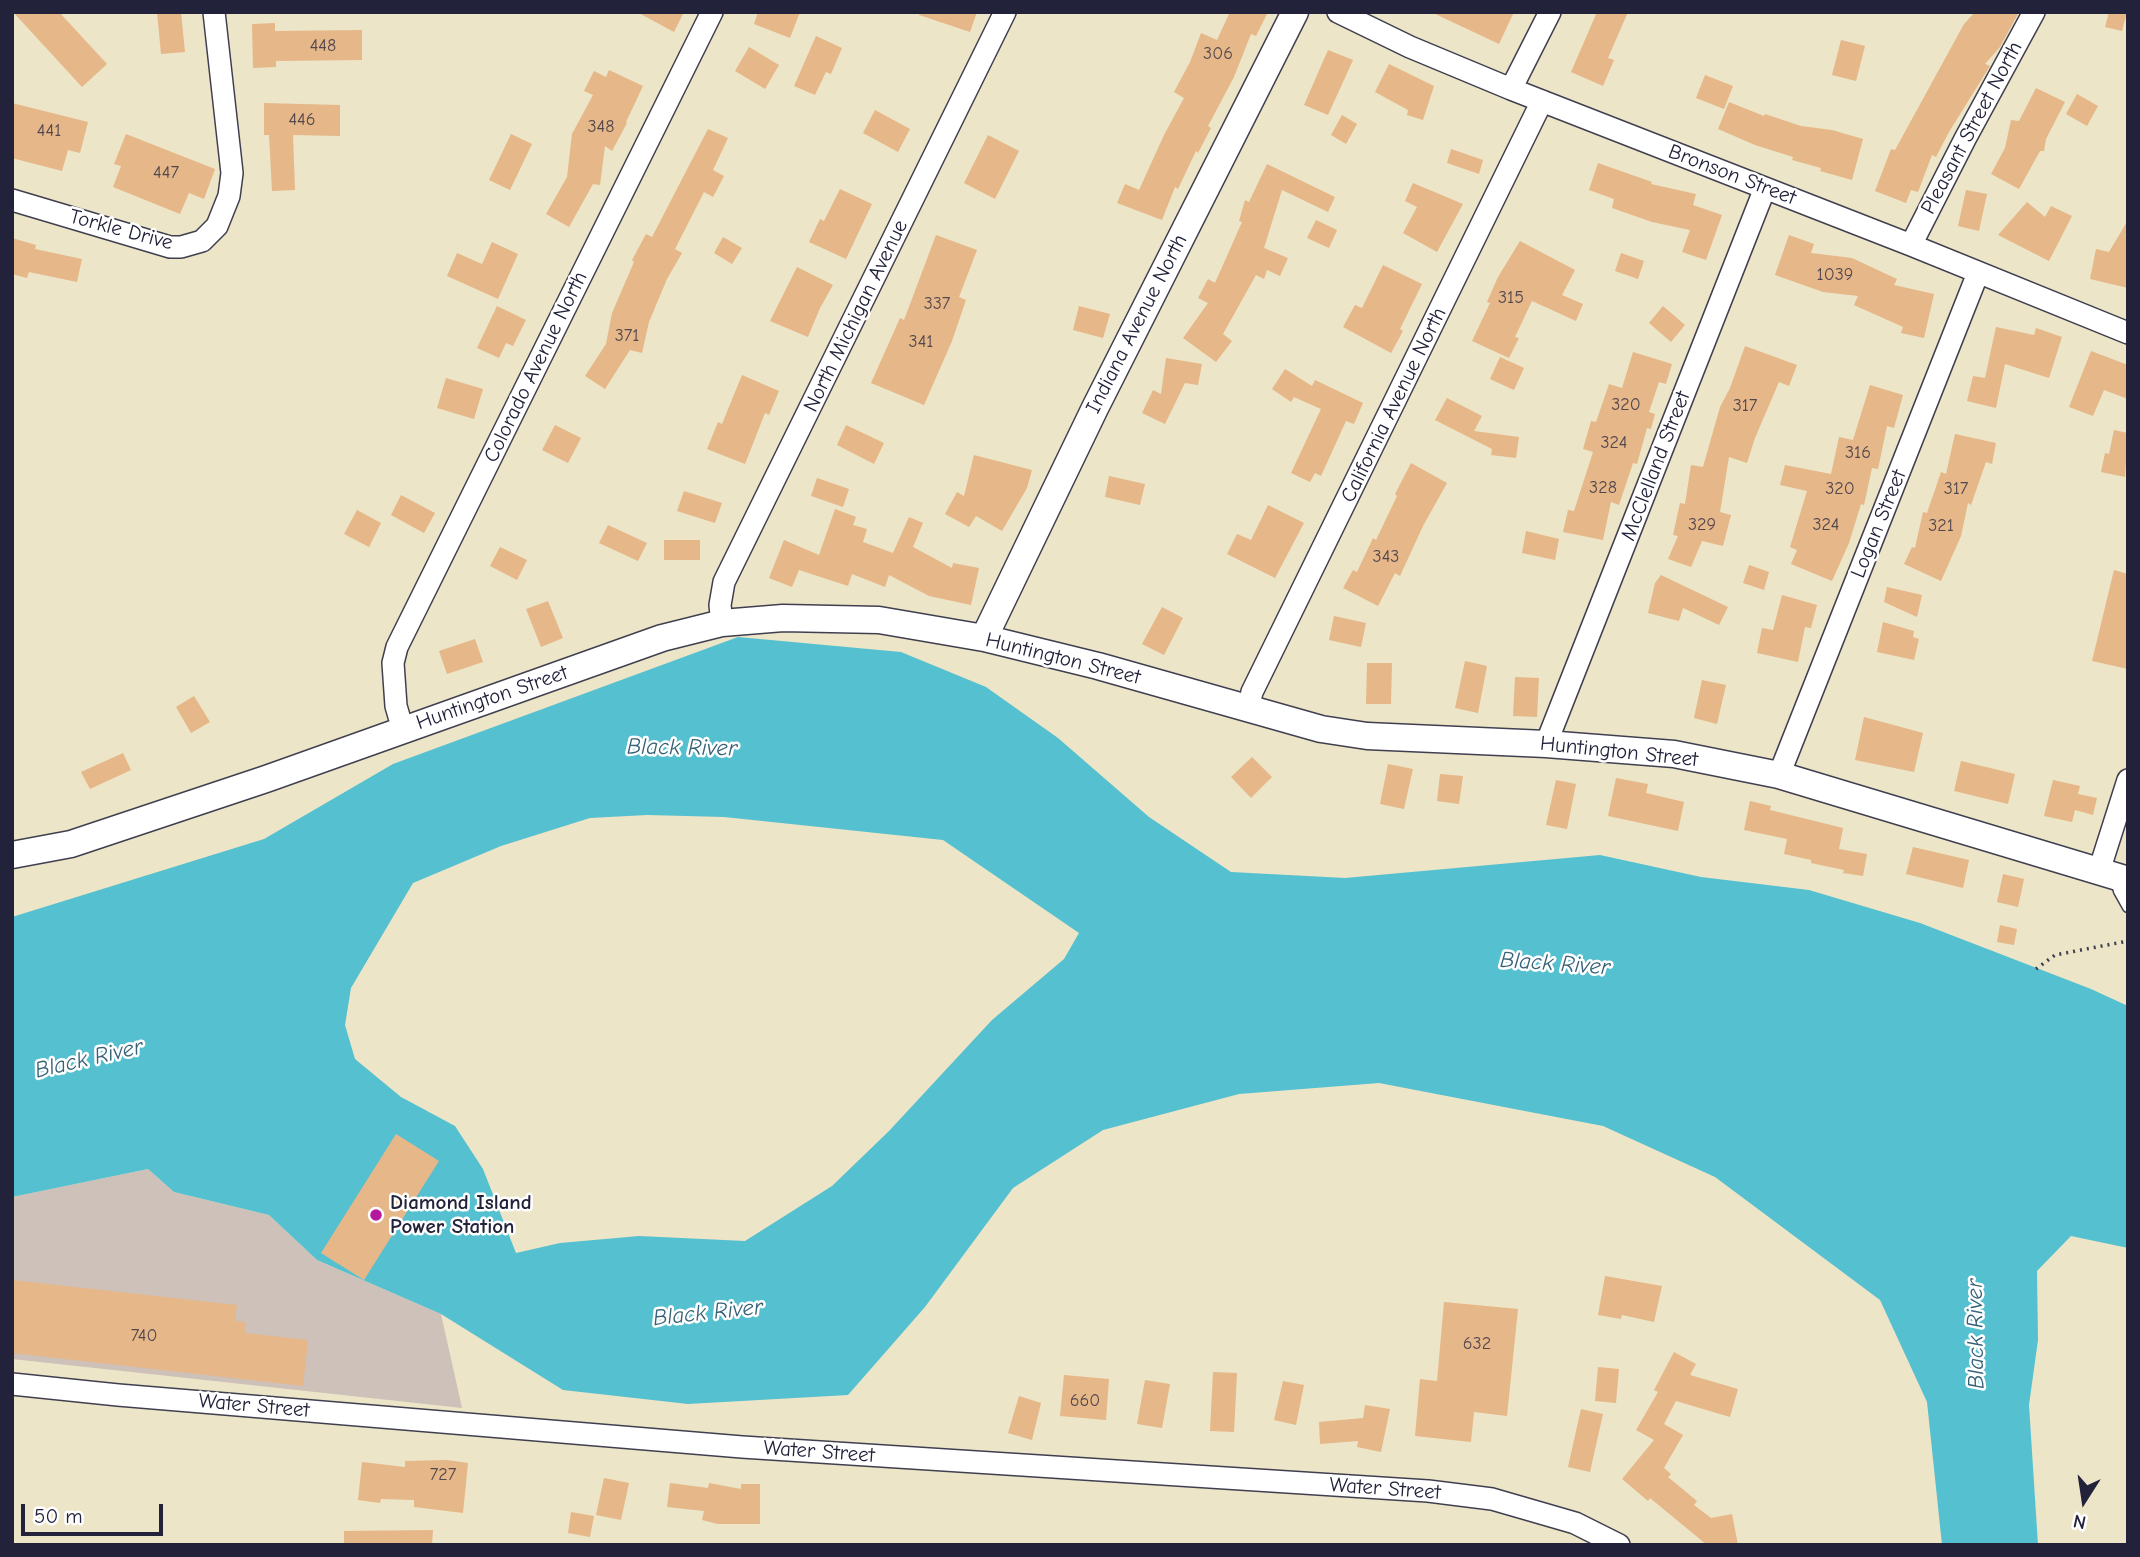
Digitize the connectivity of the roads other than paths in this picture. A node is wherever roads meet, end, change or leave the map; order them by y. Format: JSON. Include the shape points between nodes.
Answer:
{"nodes":[{"id":1,"x":214,"y":12,"type":"edge"},
{"id":2,"x":712,"y":12,"type":"edge"},
{"id":3,"x":1005,"y":12,"type":"edge"},
{"id":4,"x":1296,"y":12,"type":"edge"},
{"id":5,"x":1338,"y":12,"type":"edge"},
{"id":6,"x":1549,"y":12,"type":"edge"},
{"id":7,"x":2034,"y":12,"type":"edge"},
{"id":8,"x":1511,"y":89,"type":"junction"},
{"id":9,"x":1542,"y":101,"type":"junction"},
{"id":10,"x":1765,"y":188,"type":"junction"},
{"id":11,"x":12,"y":200,"type":"edge"},
{"id":12,"x":1912,"y":245,"type":"junction"},
{"id":13,"x":1978,"y":272,"type":"junction"},
{"id":14,"x":2128,"y":333,"type":"edge"},
{"id":15,"x":722,"y":623,"type":"junction"},
{"id":16,"x":984,"y":638,"type":"junction"},
{"id":17,"x":1248,"y":709,"type":"junction"},
{"id":18,"x":403,"y":730,"type":"junction"},
{"id":19,"x":1546,"y":744,"type":"junction"},
{"id":20,"x":1779,"y":775,"type":"junction"},
{"id":21,"x":2128,"y":780,"type":"edge"},
{"id":22,"x":12,"y":855,"type":"edge"},
{"id":23,"x":2114,"y":876,"type":"edge"},
{"id":24,"x":2128,"y":907,"type":"edge"},
{"id":25,"x":12,"y":1384,"type":"edge"},
{"id":26,"x":1619,"y":1545,"type":"edge"}],
"edges":[{"from":1,"to":11,"type":"street","name":"Torkle Drive","via":[[232,173],[217,226],[202,241],[170,247]]},
{"from":2,"to":18,"type":"street","name":"Colorado Avenue North","via":[[397,647],[393,663],[396,706]]},
{"from":3,"to":15,"type":"street","name":"North Michigan Avenue","via":[[724,582]]},
{"from":4,"to":16,"type":"street","name":"Indiana Avenue North"},
{"from":5,"to":8,"type":"street","name":"Bronson Street"},
{"from":6,"to":8,"type":"street"},
{"from":7,"to":12,"type":"street","name":"Pleasant Street North"},
{"from":8,"to":9,"type":"street","name":"Bronson Street"},
{"from":9,"to":10,"type":"street","name":"Bronson Street"},
{"from":9,"to":17,"type":"street","name":"California Avenue North","via":[[1252,692]]},
{"from":10,"to":12,"type":"street","name":"Bronson Street"},
{"from":10,"to":19,"type":"street","name":"McClelland Street"},
{"from":12,"to":13,"type":"street","name":"Bronson Street"},
{"from":13,"to":14,"type":"street","name":"Bronson Street"},
{"from":13,"to":20,"type":"street","name":"Logan Street"},
{"from":15,"to":16,"type":"street","name":"Huntington Street","via":[[783,618],[879,620]]},
{"from":15,"to":18,"type":"street","name":"Huntington Street","via":[[662,638]]},
{"from":16,"to":17,"type":"street","name":"Huntington Street"},
{"from":17,"to":19,"type":"street","name":"Huntington Street","via":[[1367,736]]},
{"from":18,"to":22,"type":"street","name":"Huntington Street","via":[[71,844]]},
{"from":19,"to":20,"type":"street","name":"Huntington Street","via":[[1674,754]]},
{"from":20,"to":23,"type":"street","name":"Huntington Street"},
{"from":21,"to":23,"type":"street"},
{"from":23,"to":24,"type":"lane"},
{"from":25,"to":26,"type":"street","name":"Water Street","via":[[742,1447],[1428,1491],[1492,1499],[1576,1523]]}]}
